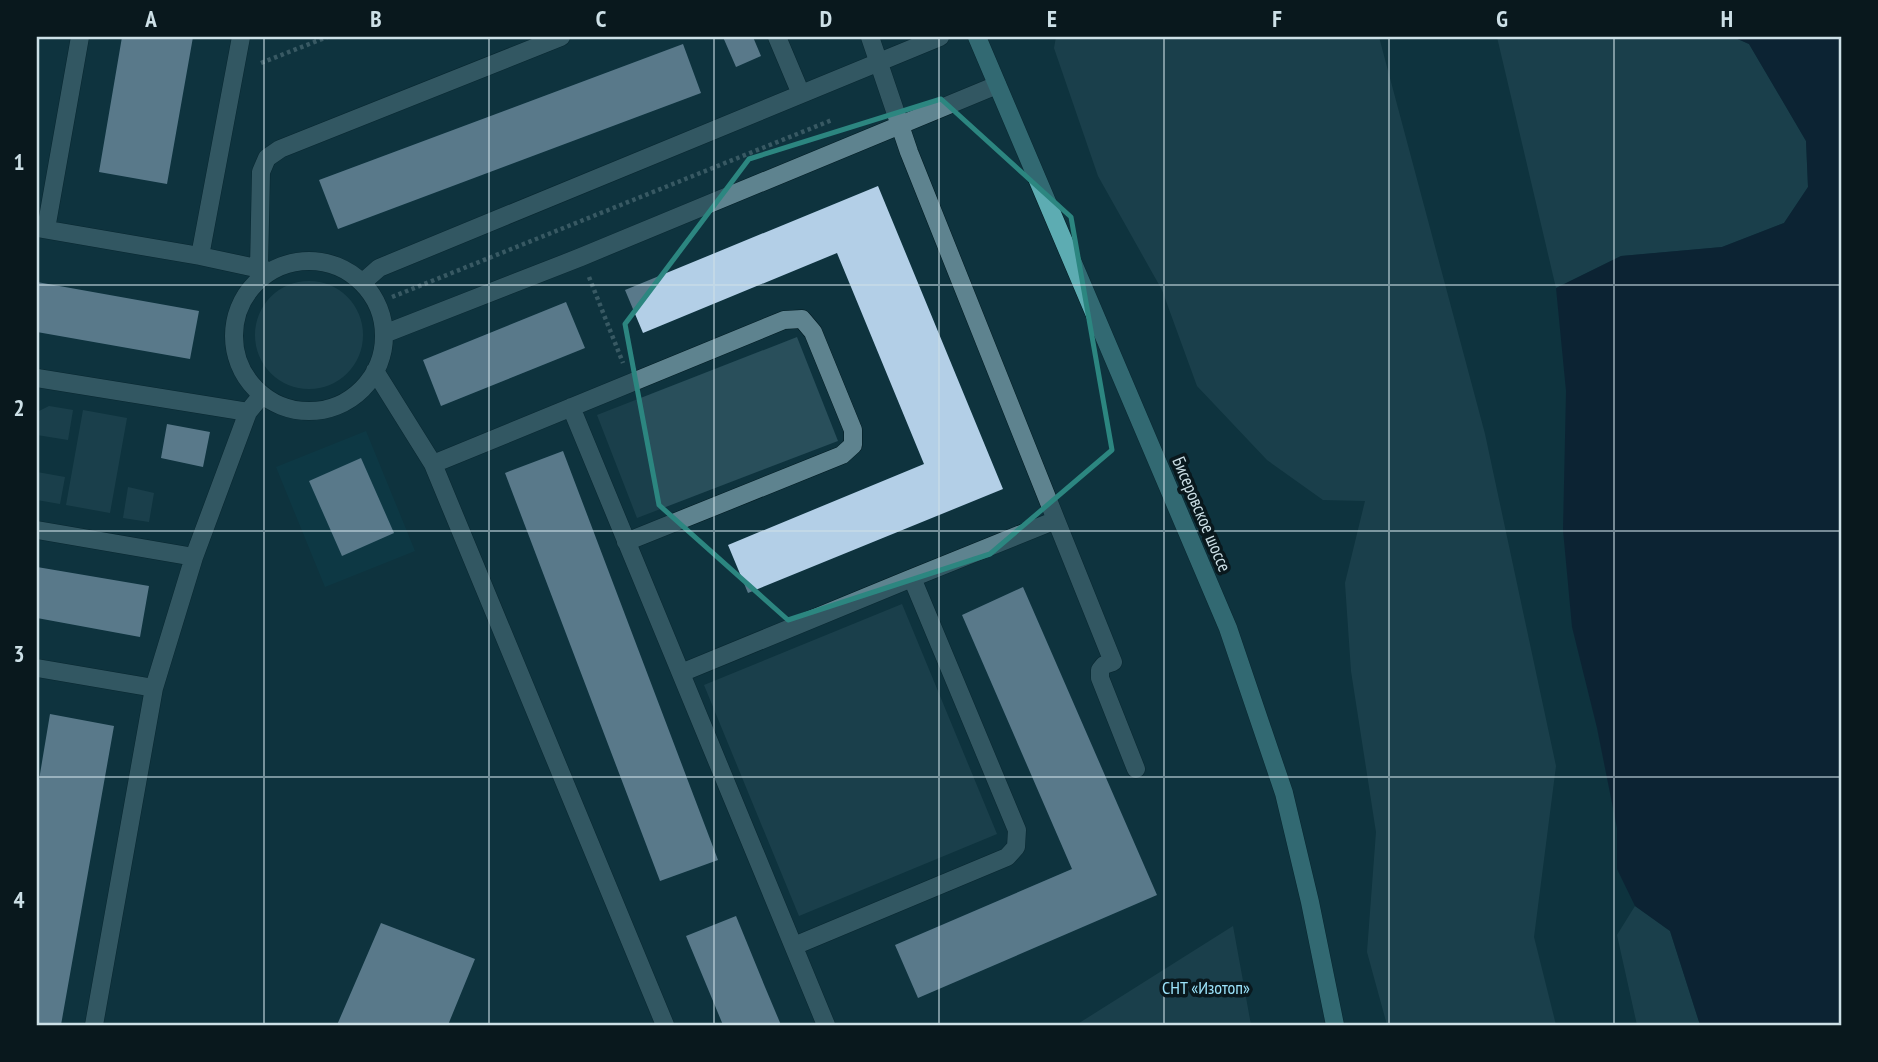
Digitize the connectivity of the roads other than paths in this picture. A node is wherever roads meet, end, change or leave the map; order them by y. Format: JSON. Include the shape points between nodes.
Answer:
{"nodes":[{"id":1,"x":80,"y":37,"type":"edge"},
{"id":2,"x":241,"y":37,"type":"edge"},
{"id":3,"x":561,"y":37,"type":"edge"},
{"id":4,"x":777,"y":37,"type":"edge"},
{"id":5,"x":870,"y":37,"type":"edge"},
{"id":6,"x":940,"y":37,"type":"edge"},
{"id":7,"x":978,"y":37,"type":"edge"},
{"id":8,"x":880,"y":62,"type":"junction"},
{"id":9,"x":997,"y":85,"type":"junction"},
{"id":10,"x":801,"y":94,"type":"junction"},
{"id":11,"x":899,"y":125,"type":"junction"},
{"id":12,"x":42,"y":229,"type":"edge"},
{"id":13,"x":200,"y":256,"type":"junction"},
{"id":14,"x":264,"y":270,"type":"junction"},
{"id":15,"x":362,"y":283,"type":"junction"},
{"id":16,"x":384,"y":334,"type":"junction"},
{"id":17,"x":375,"y":372,"type":"junction"},
{"id":18,"x":37,"y":378,"type":"edge"},
{"id":19,"x":262,"y":395,"type":"junction"},
{"id":20,"x":571,"y":407,"type":"junction"},
{"id":21,"x":248,"y":412,"type":"junction"},
{"id":22,"x":433,"y":464,"type":"junction"},
{"id":23,"x":1056,"y":520,"type":"junction"},
{"id":24,"x":37,"y":530,"type":"edge"},
{"id":25,"x":626,"y":542,"type":"junction"},
{"id":26,"x":194,"y":557,"type":"junction"},
{"id":27,"x":912,"y":578,"type":"junction"},
{"id":28,"x":37,"y":668,"type":"edge"},
{"id":29,"x":681,"y":673,"type":"junction"},
{"id":30,"x":154,"y":688,"type":"junction"},
{"id":31,"x":1136,"y":769,"type":"dead end"},
{"id":32,"x":794,"y":946,"type":"junction"},
{"id":33,"x":94,"y":1025,"type":"edge"},
{"id":34,"x":665,"y":1025,"type":"edge"},
{"id":35,"x":826,"y":1025,"type":"edge"},
{"id":36,"x":1335,"y":1025,"type":"edge"}],
"edges":[{"from":1,"to":12,"type":"lane"},
{"from":2,"to":13,"type":"lane"},
{"from":3,"to":14,"type":"lane","via":[[267,158],[261,172]]},
{"from":4,"to":10,"type":"lane"},
{"from":5,"to":8,"type":"lane"},
{"from":6,"to":8,"type":"lane"},
{"from":7,"to":9,"type":"main road","name":"Бисеровское шоссе"},
{"from":8,"to":10,"type":"lane"},
{"from":8,"to":11,"type":"lane"},
{"from":9,"to":11,"type":"lane"},
{"from":9,"to":36,"type":"main road","name":"Бисеровское шоссе","via":[[1228,628],[1284,793]]},
{"from":10,"to":15,"type":"lane","via":[[379,268]]},
{"from":11,"to":16,"type":"lane"},
{"from":11,"to":23,"type":"lane"},
{"from":12,"to":13,"type":"lane"},
{"from":13,"to":14,"type":"lane"},
{"from":14,"to":15,"type":"lane","via":[[318,261],[342,268]]},
{"from":14,"to":19,"type":"lane","via":[[239,307],[233,331],[235,355],[245,377]]},
{"from":15,"to":16,"type":"lane","via":[[378,306]]},
{"from":16,"to":17,"type":"lane"},
{"from":17,"to":19,"type":"lane","via":[[362,389],[324,409],[302,411]]},
{"from":17,"to":22,"type":"lane"},
{"from":18,"to":21,"type":"lane"},
{"from":19,"to":21,"type":"lane"},
{"from":20,"to":22,"type":"lane"},
{"from":20,"to":25,"type":"lane"},
{"from":20,"to":25,"type":"lane","via":[[784,320],[802,319],[813,332],[853,430],[853,445],[842,455]]},
{"from":21,"to":26,"type":"lane"},
{"from":22,"to":34,"type":"lane"},
{"from":23,"to":27,"type":"lane"},
{"from":23,"to":31,"type":"lane","via":[[1113,662],[1104,665],[1100,678]]},
{"from":24,"to":26,"type":"lane"},
{"from":25,"to":29,"type":"lane"},
{"from":26,"to":30,"type":"lane"},
{"from":27,"to":29,"type":"lane"},
{"from":27,"to":32,"type":"lane","via":[[1017,830],[1016,846],[1007,857]]},
{"from":28,"to":30,"type":"lane"},
{"from":29,"to":32,"type":"lane"},
{"from":30,"to":33,"type":"lane"},
{"from":32,"to":35,"type":"lane"}]}
